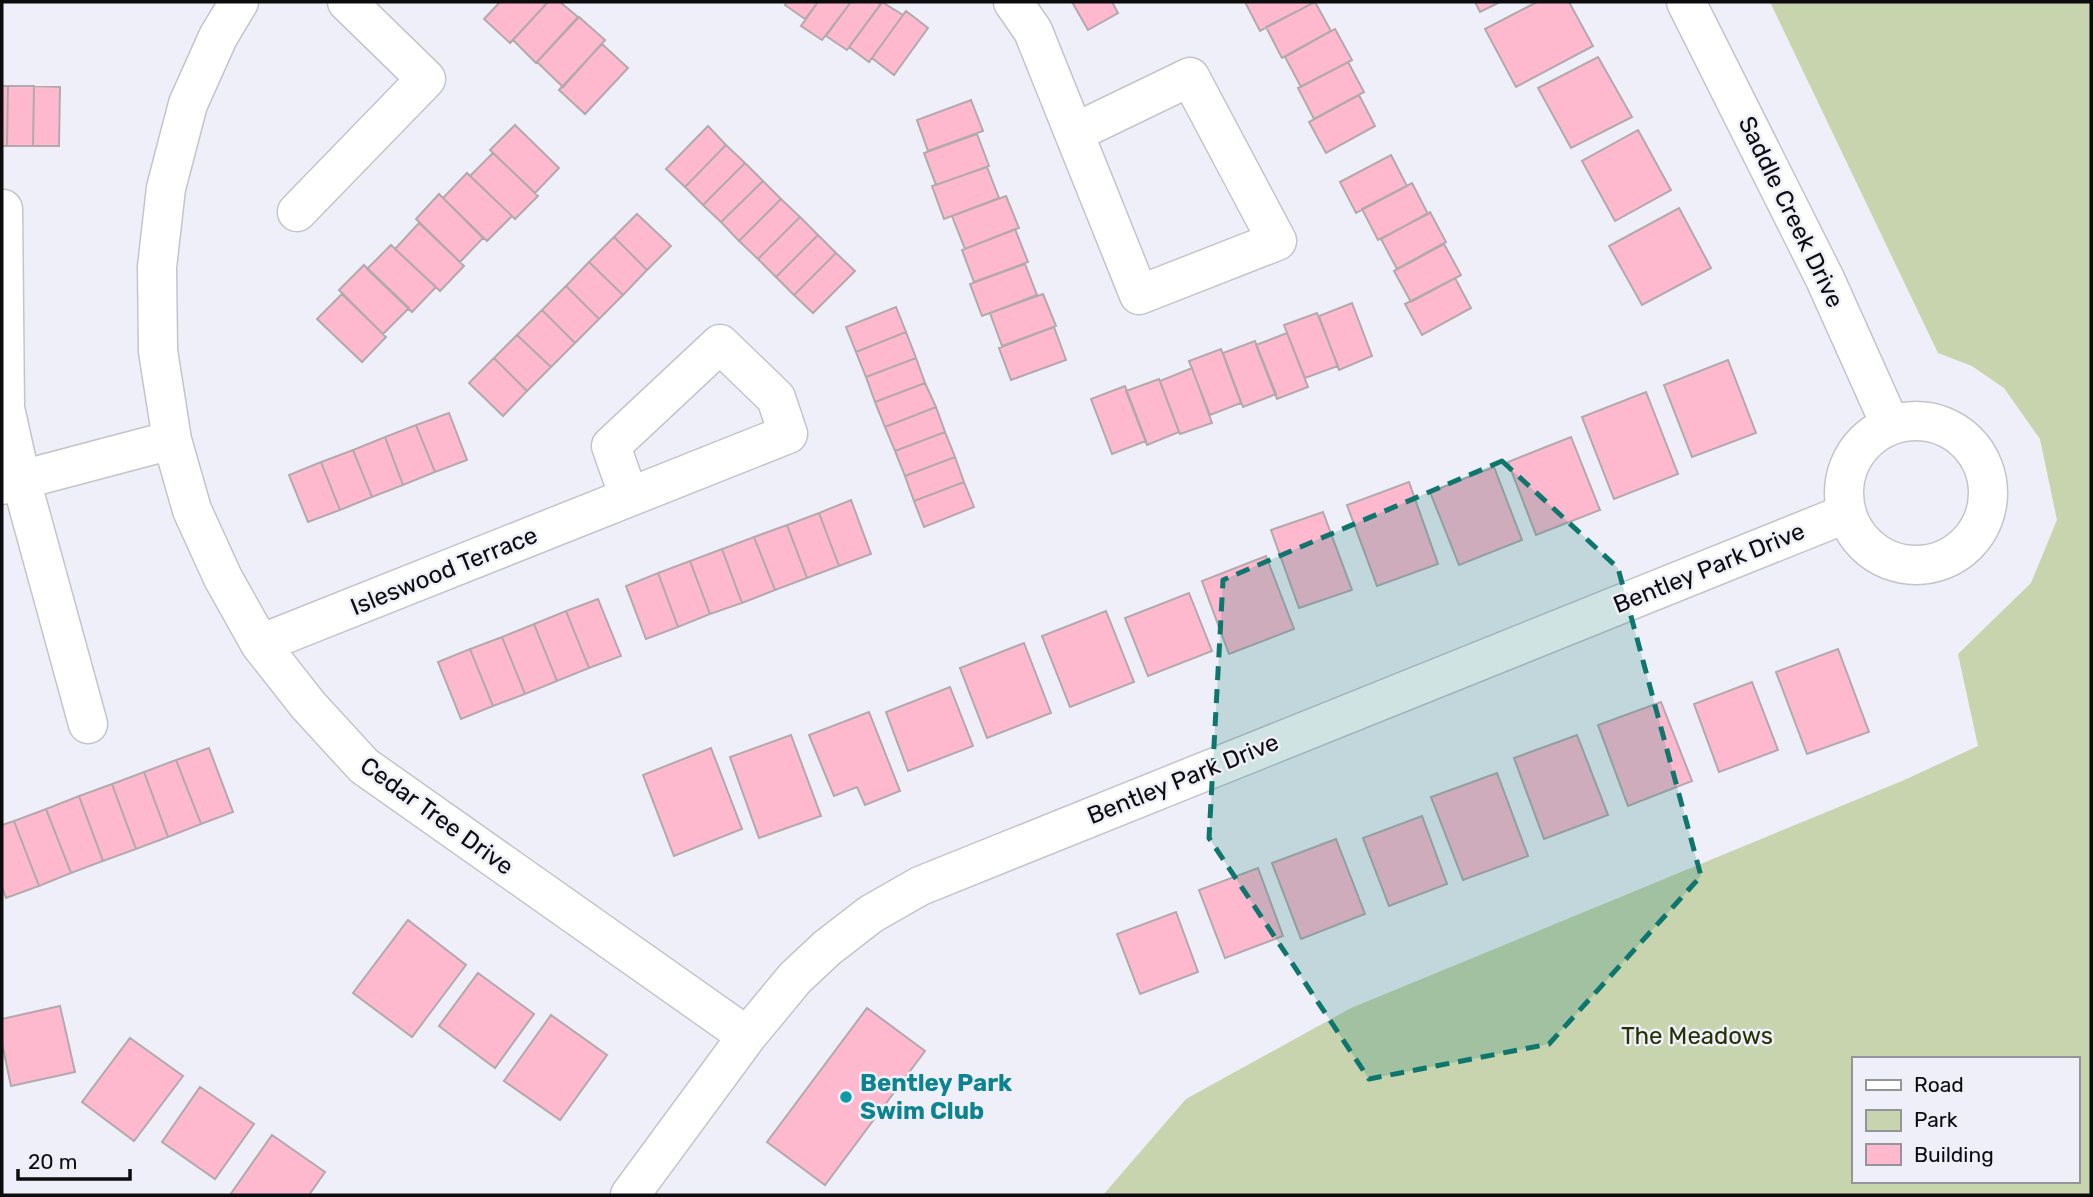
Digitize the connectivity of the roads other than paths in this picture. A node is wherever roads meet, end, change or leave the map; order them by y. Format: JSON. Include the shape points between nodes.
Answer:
{"nodes":[{"id":1,"x":239,"y":2,"type":"edge"},
{"id":2,"x":347,"y":2,"type":"edge"},
{"id":3,"x":1013,"y":2,"type":"edge"},
{"id":4,"x":1686,"y":2,"type":"edge"},
{"id":5,"x":1073,"y":133,"type":"junction"},
{"id":6,"x":3,"y":209,"type":"edge"},
{"id":7,"x":296,"y":212,"type":"dead end"},
{"id":8,"x":1890,"y":424,"type":"junction"},
{"id":9,"x":172,"y":440,"type":"junction"},
{"id":10,"x":11,"y":483,"type":"edge"},
{"id":11,"x":629,"y":497,"type":"junction"},
{"id":12,"x":1845,"y":513,"type":"junction"},
{"id":13,"x":260,"y":644,"type":"junction"},
{"id":14,"x":88,"y":724,"type":"dead end"},
{"id":15,"x":747,"y":1036,"type":"junction"},
{"id":16,"x":630,"y":1195,"type":"edge"}],
"edges":[{"from":1,"to":9,"type":"street","name":"Cedar Tree Drive","via":[[188,104],[166,188],[157,267],[158,351]]},
{"from":2,"to":7,"type":"street","via":[[426,79]]},
{"from":3,"to":5,"type":"street","via":[[1033,30]]},
{"from":4,"to":8,"type":"street","name":"Saddle Creek Drive","via":[[1825,279]]},
{"from":5,"to":5,"type":"street","via":[[1139,295],[1278,241],[1190,77]]},
{"from":6,"to":10,"type":"street","via":[[5,408]]},
{"from":8,"to":12,"type":"street","via":[[1868,438],[1853,457],[1843,490]]},
{"from":8,"to":12,"type":"street","via":[[1915,420],[1948,427],[1968,441],[1983,462],[1989,488],[1986,513],[1975,535],[1944,560],[1919,565],[1894,562],[1859,537]]},
{"from":9,"to":10,"type":"street"},
{"from":9,"to":13,"type":"street","name":"Cedar Tree Drive","via":[[192,510]]},
{"from":10,"to":14,"type":"street"},
{"from":11,"to":11,"type":"street","name":"Isleswood Terrace","via":[[789,434],[776,398],[720,344],[611,446]]},
{"from":11,"to":13,"type":"street","name":"Isleswood Terrace"},
{"from":12,"to":15,"type":"street","name":"Bentley Park Drive","via":[[920,886],[870,914],[827,948]]},
{"from":13,"to":15,"type":"street","name":"Cedar Tree Drive","via":[[363,766]]},
{"from":15,"to":16,"type":"street","name":"Bentley Park Drive"}]}
